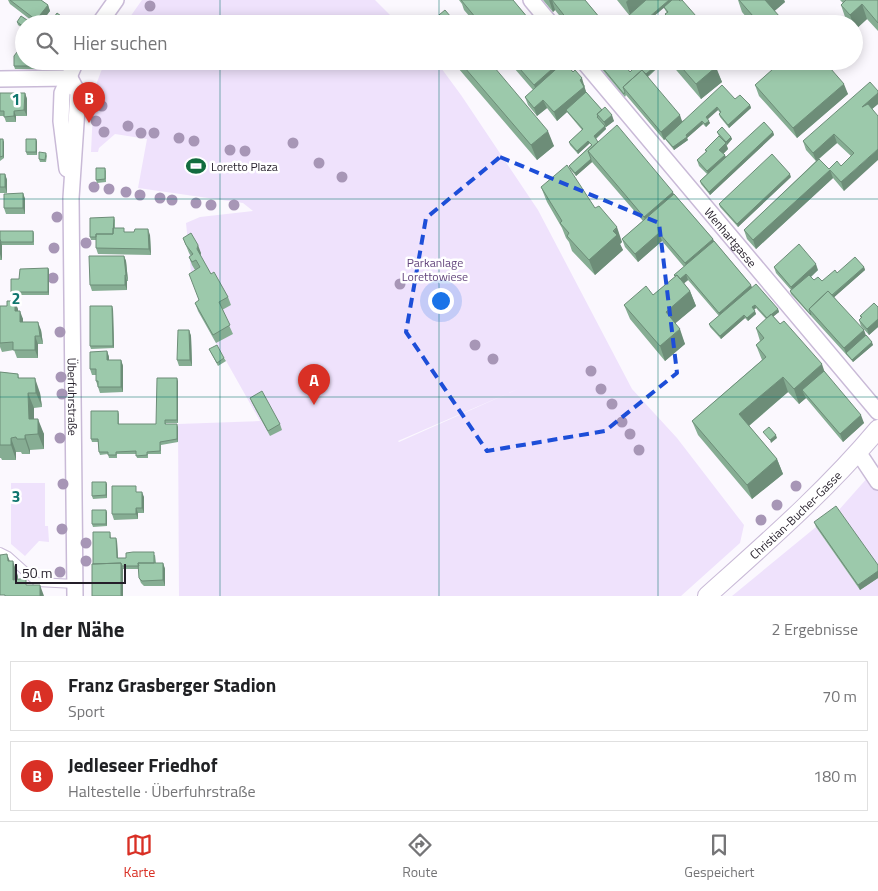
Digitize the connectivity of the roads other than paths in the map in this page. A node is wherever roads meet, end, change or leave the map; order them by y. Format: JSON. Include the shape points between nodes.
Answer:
{"nodes":[{"id":1,"x":116,"y":0,"type":"edge"},
{"id":2,"x":532,"y":0,"type":"edge"},
{"id":3,"x":106,"y":15,"type":"edge"},
{"id":4,"x":544,"y":15,"type":"edge"},
{"id":5,"x":73,"y":70,"type":"edge"},
{"id":6,"x":591,"y":70,"type":"edge"},
{"id":7,"x":70,"y":78,"type":"junction"},
{"id":8,"x":0,"y":80,"type":"edge"},
{"id":9,"x":878,"y":412,"type":"edge"},
{"id":10,"x":878,"y":429,"type":"edge"},
{"id":11,"x":858,"y":452,"type":"junction"},
{"id":12,"x":878,"y":482,"type":"edge"},
{"id":13,"x":0,"y":552,"type":"edge"},
{"id":14,"x":75,"y":590,"type":"edge"},
{"id":15,"x":707,"y":596,"type":"edge"}],
"edges":[{"from":1,"to":3,"type":"street"},
{"from":2,"to":4,"type":"street"},
{"from":5,"to":7,"type":"street"},
{"from":6,"to":9,"type":"street","name":"Wenhartgasse"},
{"from":7,"to":8,"type":"street"},
{"from":7,"to":14,"type":"street","name":"Überfuhrstraße","via":[[78,93],[72,198]]},
{"from":10,"to":11,"type":"street","name":"Christian-Bucher-Gasse"},
{"from":11,"to":12,"type":"street"},
{"from":11,"to":15,"type":"street","name":"Christian-Bucher-Gasse"},
{"from":13,"to":14,"type":"lane","via":[[37,582]]}]}
